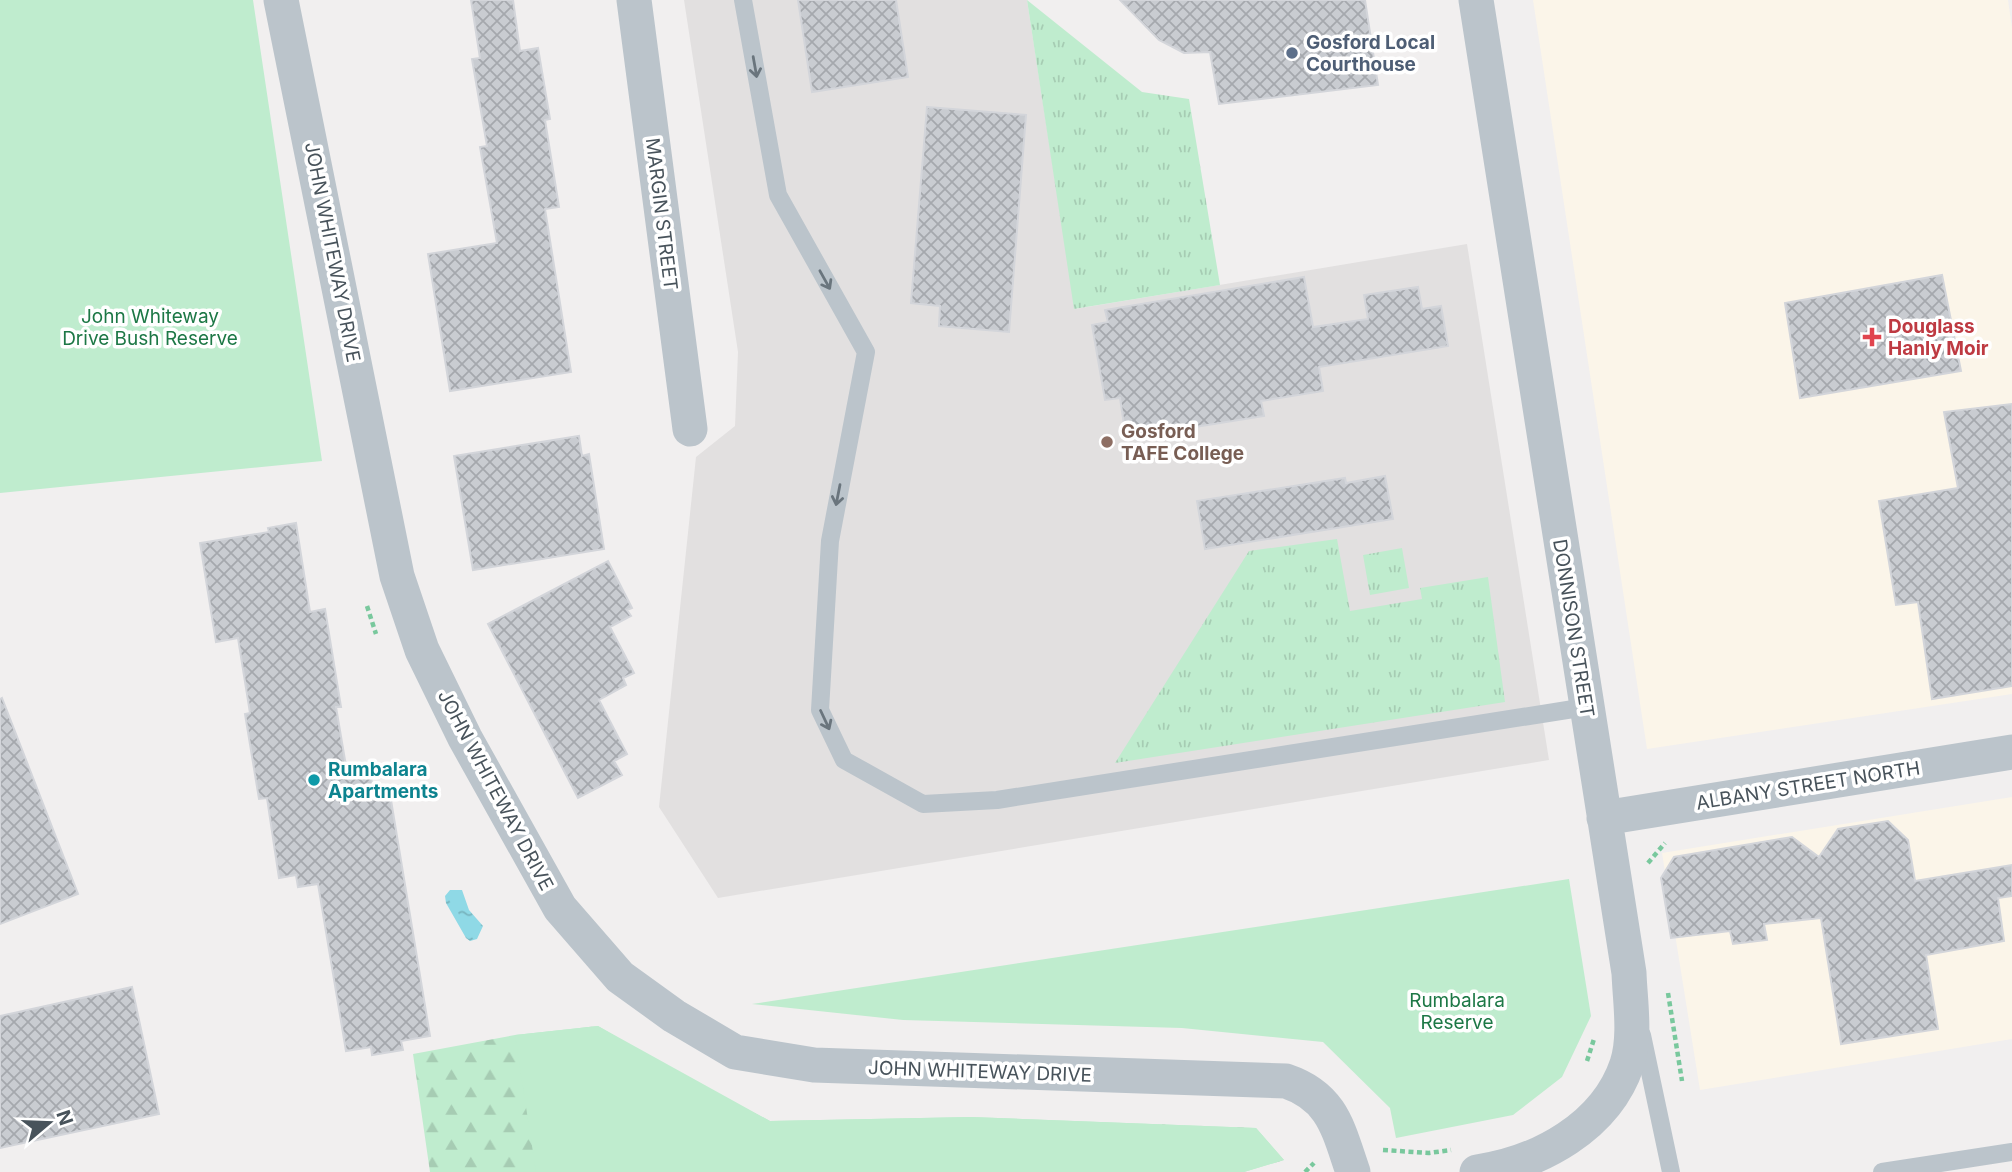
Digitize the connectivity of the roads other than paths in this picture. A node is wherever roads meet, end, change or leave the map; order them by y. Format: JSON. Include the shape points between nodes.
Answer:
{"nodes":[{"id":1,"x":281,"y":0,"type":"edge"},
{"id":2,"x":634,"y":0,"type":"edge"},
{"id":3,"x":743,"y":0,"type":"edge"},
{"id":4,"x":1476,"y":0,"type":"edge"},
{"id":5,"x":690,"y":429,"type":"dead end"},
{"id":6,"x":1586,"y":707,"type":"junction"},
{"id":7,"x":2012,"y":752,"type":"edge"},
{"id":8,"x":1604,"y":818,"type":"junction"},
{"id":9,"x":1629,"y":973,"type":"junction"},
{"id":10,"x":2012,"y":1152,"type":"edge"},
{"id":11,"x":1466,"y":1161,"type":"edge"},
{"id":12,"x":1350,"y":1163,"type":"edge"},
{"id":13,"x":1671,"y":1172,"type":"edge"},
{"id":14,"x":1882,"y":1172,"type":"edge"}],
"edges":[{"from":1,"to":12,"type":"street","name":"JOHN WHITEWAY DRIVE","via":[[397,576],[422,650],[507,817],[560,908],[620,977],[735,1052],[814,1065],[1286,1081],[1318,1097],[1329,1111]]},
{"from":2,"to":5,"type":"street","name":"MARGIN STREET"},
{"from":3,"to":6,"type":"lane","one_way":true,"via":[[778,195],[866,352],[830,541],[820,710],[844,760],[923,804],[997,800]]},
{"from":4,"to":6,"type":"street","name":"DONNISON STREET"},
{"from":6,"to":8,"type":"street","name":"DONNISON STREET"},
{"from":7,"to":8,"type":"street","name":"ALBANY STREET NORTH"},
{"from":8,"to":9,"type":"street","name":"DONNISON STREET"},
{"from":9,"to":11,"type":"street","name":"DONNISON STREET","via":[[1632,1020],[1628,1063],[1612,1096],[1589,1122],[1530,1159]]},
{"from":9,"to":13,"type":"lane"},
{"from":10,"to":14,"type":"lane"}]}
